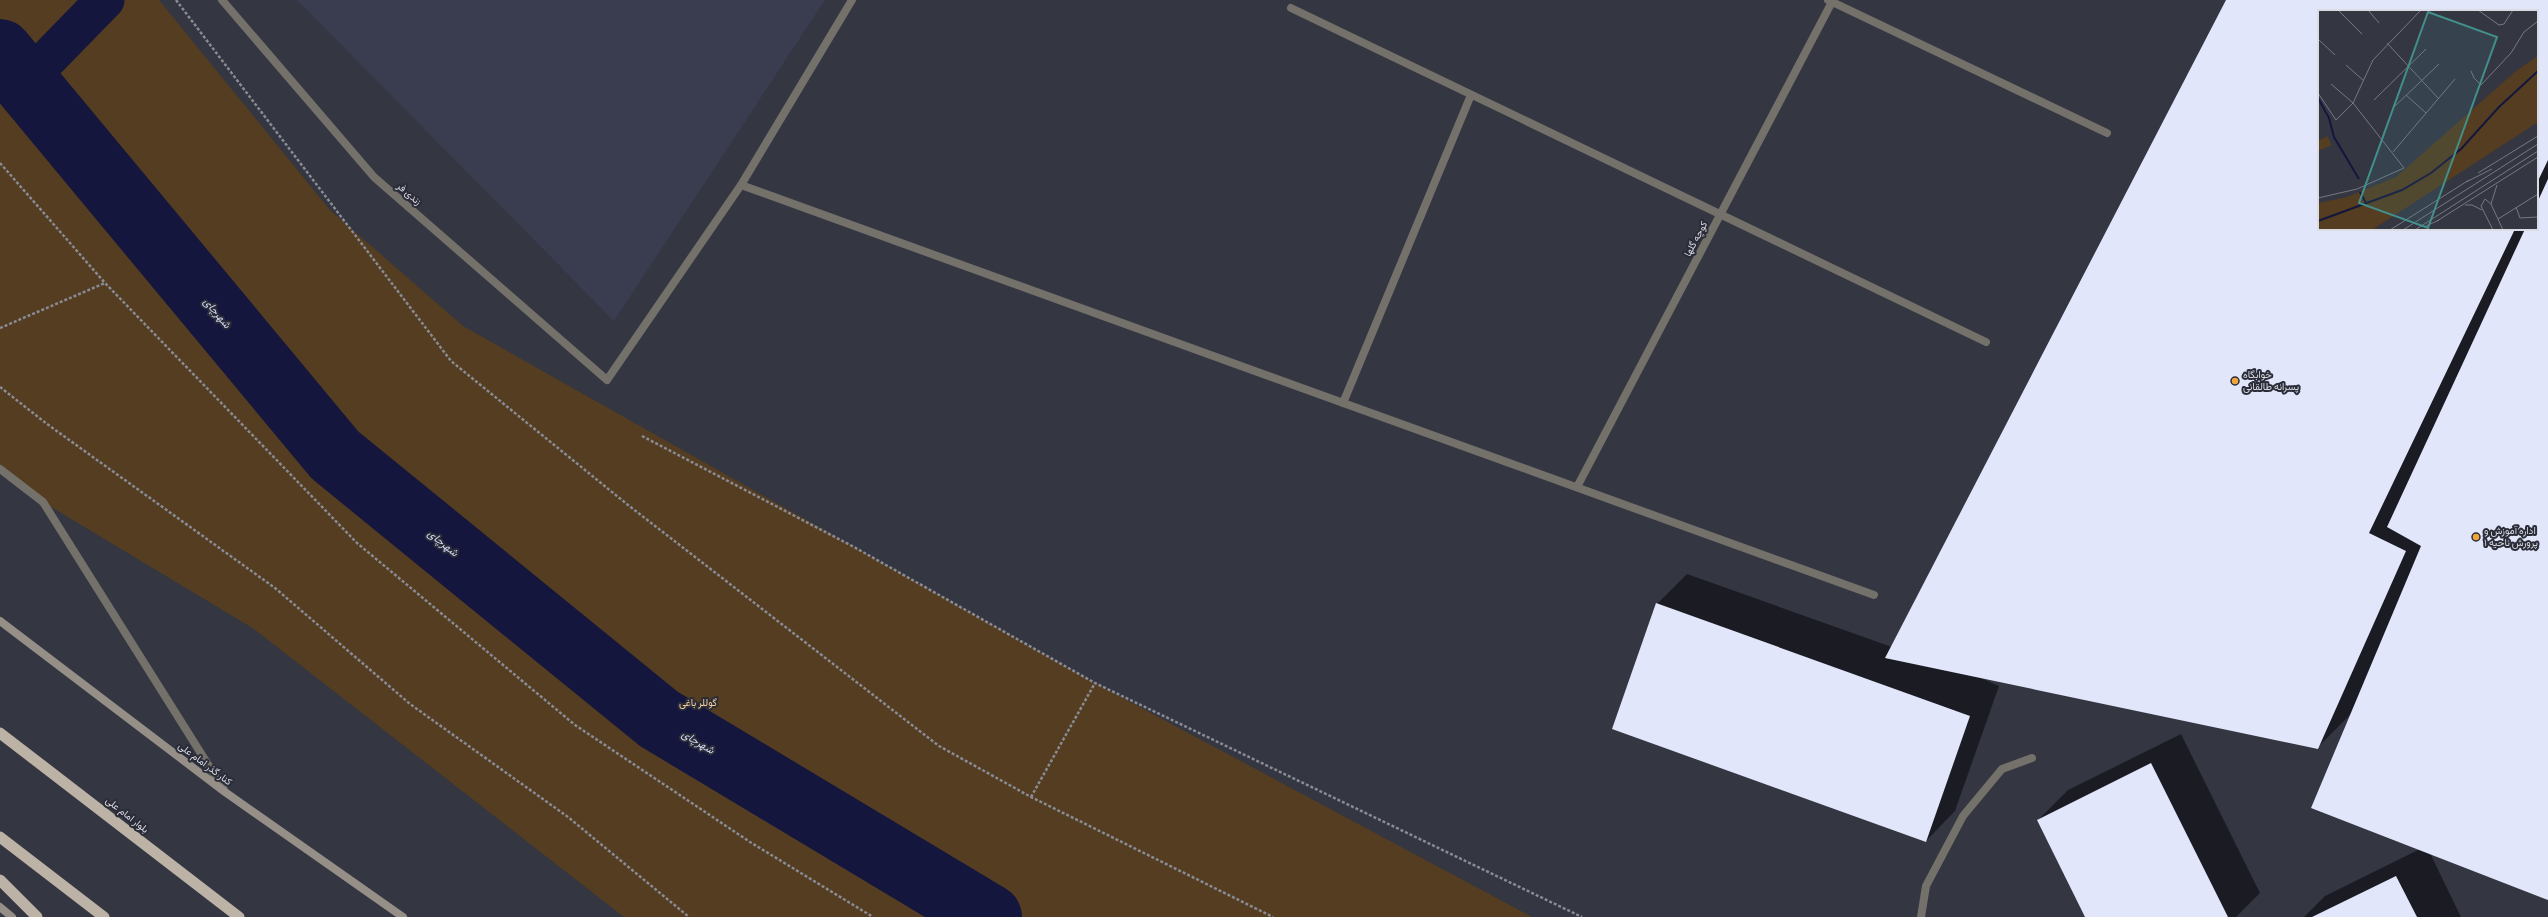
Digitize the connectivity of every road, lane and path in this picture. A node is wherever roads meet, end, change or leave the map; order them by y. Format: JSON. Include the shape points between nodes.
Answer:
{"nodes":[{"id":1,"x":176,"y":0,"type":"edge"},
{"id":2,"x":222,"y":0,"type":"edge"},
{"id":3,"x":852,"y":0,"type":"edge"},
{"id":4,"x":1831,"y":1,"type":"edge"},
{"id":5,"x":1291,"y":8,"type":"dead end"},
{"id":6,"x":1471,"y":95,"type":"junction"},
{"id":7,"x":2106,"y":133,"type":"dead end"},
{"id":8,"x":0,"y":163,"type":"edge"},
{"id":9,"x":741,"y":185,"type":"junction"},
{"id":10,"x":1720,"y":215,"type":"junction"},
{"id":11,"x":105,"y":283,"type":"junction"},
{"id":12,"x":0,"y":328,"type":"edge"},
{"id":13,"x":1986,"y":342,"type":"dead end"},
{"id":14,"x":0,"y":387,"type":"edge"},
{"id":15,"x":1343,"y":403,"type":"junction"},
{"id":16,"x":642,"y":436,"type":"dead end"},
{"id":17,"x":0,"y":469,"type":"edge"},
{"id":18,"x":1577,"y":487,"type":"junction"},
{"id":19,"x":1874,"y":595,"type":"dead end"},
{"id":20,"x":0,"y":620,"type":"edge"},
{"id":21,"x":1095,"y":683,"type":"junction"},
{"id":22,"x":0,"y":733,"type":"edge"},
{"id":23,"x":2032,"y":758,"type":"dead end"},
{"id":24,"x":225,"y":792,"type":"junction"},
{"id":25,"x":1031,"y":797,"type":"junction"},
{"id":26,"x":0,"y":837,"type":"edge"},
{"id":27,"x":0,"y":880,"type":"edge"},
{"id":28,"x":0,"y":907,"type":"edge"},
{"id":29,"x":12,"y":917,"type":"edge"},
{"id":30,"x":38,"y":917,"type":"edge"},
{"id":31,"x":104,"y":917,"type":"edge"},
{"id":32,"x":239,"y":917,"type":"edge"},
{"id":33,"x":403,"y":917,"type":"edge"},
{"id":34,"x":689,"y":917,"type":"edge"},
{"id":35,"x":873,"y":917,"type":"edge"},
{"id":36,"x":1273,"y":917,"type":"edge"},
{"id":37,"x":1582,"y":917,"type":"edge"},
{"id":38,"x":1922,"y":917,"type":"edge"}],
"edges":[{"from":1,"to":25,"type":"path","via":[[451,362],[628,505],[939,746]]},
{"from":2,"to":9,"type":"street","name":"زندی فر","via":[[374,177],[607,380]]},
{"from":3,"to":9,"type":"street"},
{"from":4,"to":7,"type":"street"},
{"from":4,"to":10,"type":"street","name":"کوچه گلها"},
{"from":5,"to":6,"type":"street"},
{"from":6,"to":10,"type":"street"},
{"from":6,"to":15,"type":"street"},
{"from":8,"to":11,"type":"path"},
{"from":9,"to":15,"type":"street"},
{"from":10,"to":13,"type":"street"},
{"from":10,"to":18,"type":"street","name":"کوچه گلها"},
{"from":11,"to":12,"type":"path"},
{"from":11,"to":35,"type":"path","via":[[357,543],[569,720],[750,842]]},
{"from":14,"to":34,"type":"path","via":[[54,429],[275,588],[410,704],[568,817]]},
{"from":15,"to":18,"type":"street"},
{"from":16,"to":21,"type":"path","via":[[854,546]]},
{"from":17,"to":24,"type":"street","via":[[43,502]]},
{"from":18,"to":19,"type":"street"},
{"from":20,"to":24,"type":"main road","name":"کنار گذر امام علی"},
{"from":21,"to":25,"type":"path"},
{"from":21,"to":37,"type":"path"},
{"from":22,"to":32,"type":"highway","name":"بلوار امام علی"},
{"from":23,"to":38,"type":"street","via":[[2002,769],[1963,816],[1926,886]]},
{"from":24,"to":33,"type":"main road","name":"کنار گذر امام علی"},
{"from":25,"to":36,"type":"path"},
{"from":26,"to":31,"type":"highway"},
{"from":27,"to":30,"type":"highway"},
{"from":28,"to":29,"type":"main road"}]}
